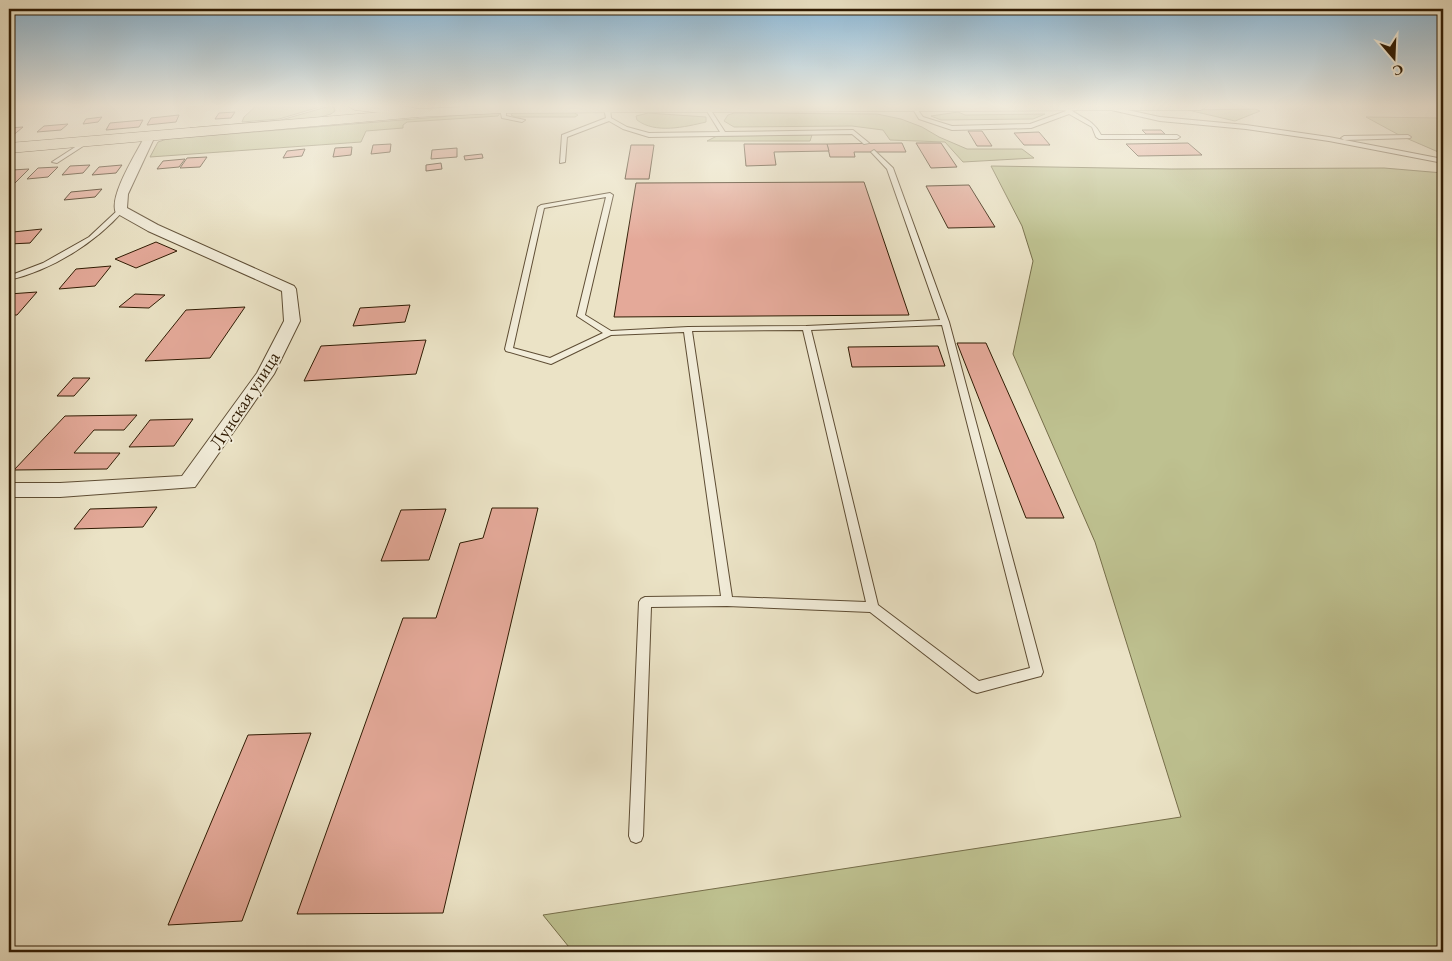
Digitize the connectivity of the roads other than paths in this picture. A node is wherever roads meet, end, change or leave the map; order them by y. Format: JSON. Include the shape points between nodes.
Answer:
{"nodes":[{"id":1,"x":73,"y":151,"type":"edge"},
{"id":2,"x":143,"y":151,"type":"edge"},
{"id":3,"x":563,"y":151,"type":"edge"},
{"id":4,"x":873,"y":151,"type":"edge"},
{"id":5,"x":1390,"y":151,"type":"edge"},
{"id":6,"x":1443,"y":161,"type":"edge"},
{"id":7,"x":55,"y":162,"type":"dead end"},
{"id":8,"x":562,"y":162,"type":"dead end"},
{"id":9,"x":121,"y":210,"type":"junction"},
{"id":10,"x":9,"y":278,"type":"edge"},
{"id":11,"x":945,"y":322,"type":"junction"},
{"id":12,"x":688,"y":328,"type":"junction"},
{"id":13,"x":806,"y":328,"type":"junction"},
{"id":14,"x":609,"y":333,"type":"junction"},
{"id":15,"x":9,"y":490,"type":"edge"},
{"id":16,"x":727,"y":601,"type":"junction"},
{"id":17,"x":873,"y":606,"type":"junction"},
{"id":18,"x":636,"y":836,"type":"dead end"}],
"edges":[{"from":1,"to":7,"type":"lane"},
{"from":2,"to":9,"type":"street","via":[[122,194]]},
{"from":3,"to":8,"type":"lane"},
{"from":4,"to":11,"type":"lane","via":[[890,168]]},
{"from":5,"to":6,"type":"lane"},
{"from":9,"to":10,"type":"lane","via":[[92,238],[46,265]]},
{"from":9,"to":15,"type":"street","name":"Лунская улица","via":[[153,228],[289,289],[292,321],[266,374],[188,482]]},
{"from":11,"to":13,"type":"lane"},
{"from":11,"to":17,"type":"lane","via":[[1037,672],[977,687]]},
{"from":12,"to":13,"type":"lane"},
{"from":12,"to":14,"type":"lane"},
{"from":12,"to":16,"type":"lane"},
{"from":13,"to":17,"type":"lane"},
{"from":14,"to":14,"type":"lane","via":[[581,316],[610,195],[541,207],[509,349],[551,361]]},
{"from":16,"to":17,"type":"lane"},
{"from":16,"to":18,"type":"lane","via":[[645,602]]}]}
